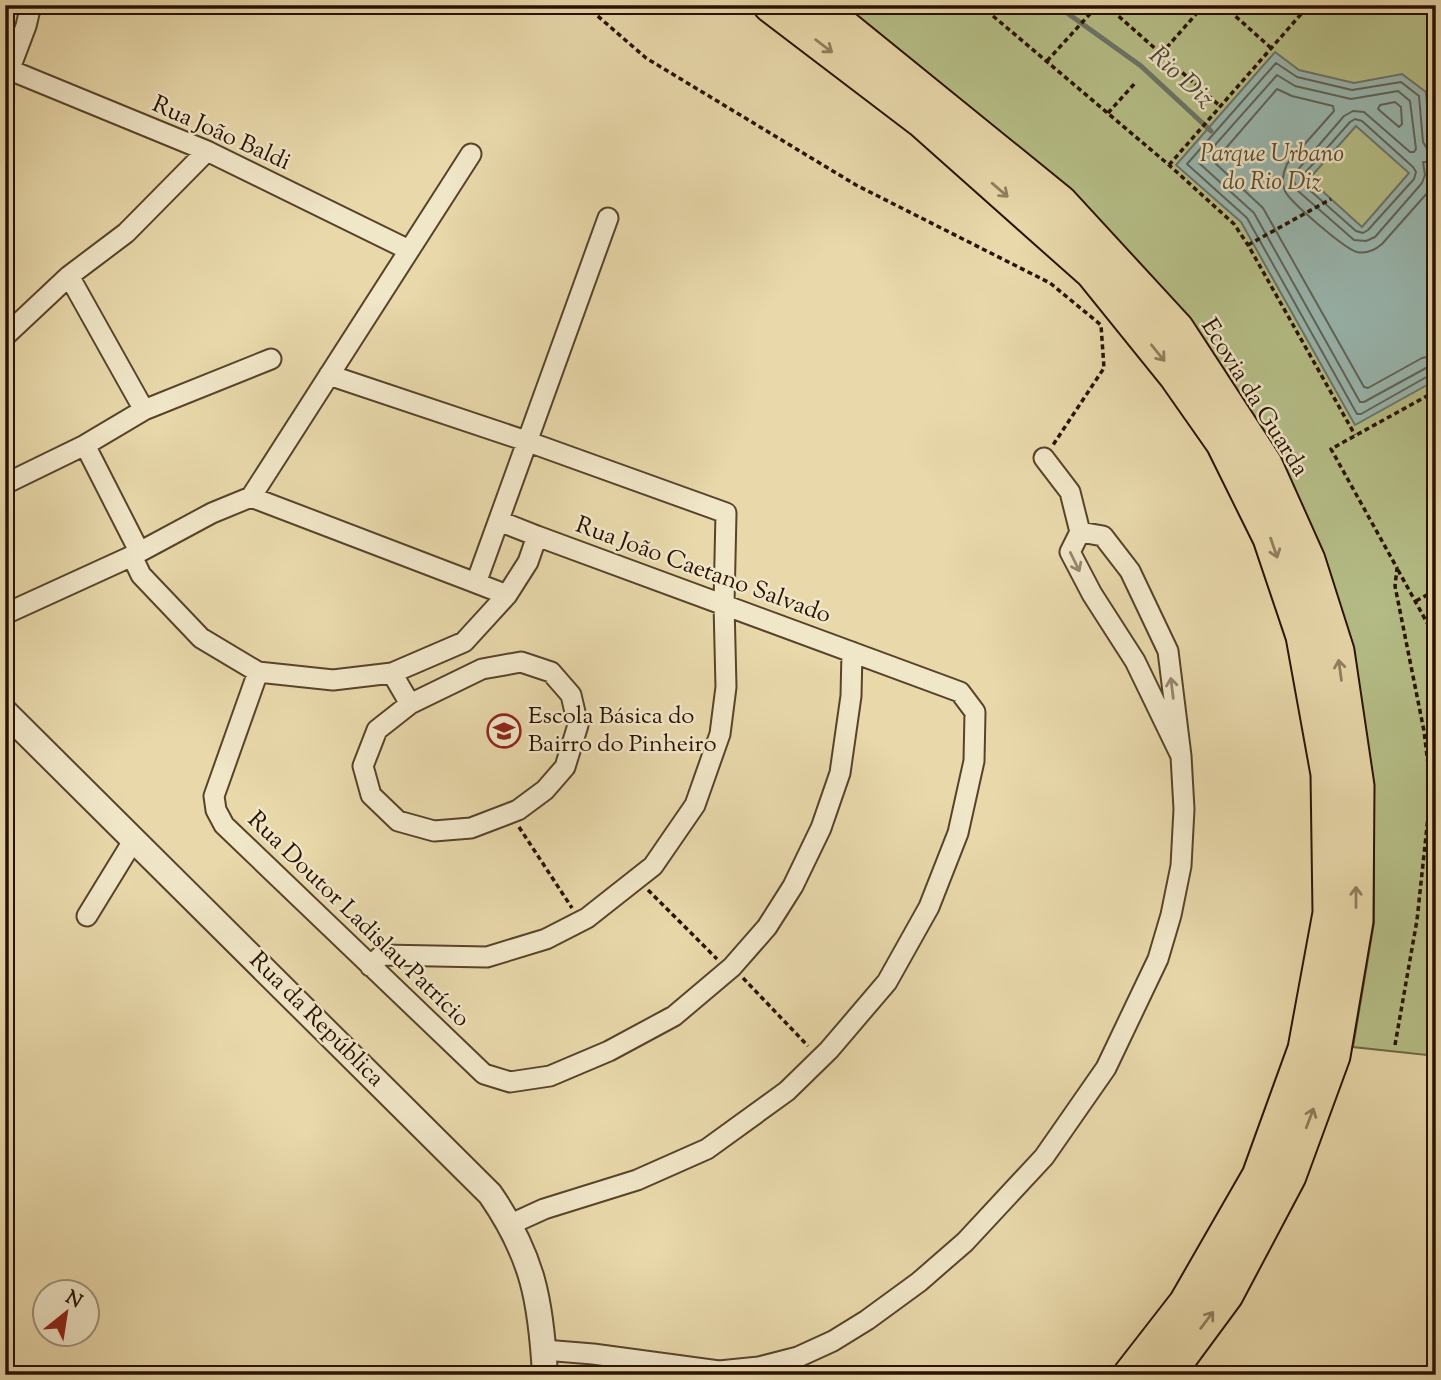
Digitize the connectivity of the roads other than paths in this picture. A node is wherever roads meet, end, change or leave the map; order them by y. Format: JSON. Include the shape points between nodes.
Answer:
{"nodes":[{"id":1,"x":31,"y":5,"type":"edge"},
{"id":2,"x":770,"y":5,"type":"edge"},
{"id":3,"x":817,"y":5,"type":"edge"},
{"id":4,"x":7,"y":71,"type":"edge"},
{"id":5,"x":207,"y":150,"type":"junction"},
{"id":6,"x":471,"y":154,"type":"dead end"},
{"id":7,"x":608,"y":218,"type":"dead end"},
{"id":8,"x":409,"y":250,"type":"junction"},
{"id":9,"x":69,"y":276,"type":"junction"},
{"id":10,"x":5,"y":336,"type":"edge"},
{"id":11,"x":271,"y":359,"type":"dead end"},
{"id":12,"x":329,"y":375,"type":"junction"},
{"id":13,"x":144,"y":410,"type":"junction"},
{"id":14,"x":526,"y":441,"type":"junction"},
{"id":15,"x":85,"y":446,"type":"junction"},
{"id":16,"x":1044,"y":458,"type":"road end"},
{"id":17,"x":5,"y":484,"type":"edge"},
{"id":18,"x":250,"y":497,"type":"junction"},
{"id":19,"x":499,"y":521,"type":"junction"},
{"id":20,"x":1080,"y":532,"type":"junction"},
{"id":21,"x":537,"y":536,"type":"junction"},
{"id":22,"x":136,"y":553,"type":"junction"},
{"id":23,"x":476,"y":583,"type":"junction"},
{"id":24,"x":508,"y":595,"type":"junction"},
{"id":25,"x":724,"y":604,"type":"junction"},
{"id":26,"x":5,"y":614,"type":"edge"},
{"id":27,"x":464,"y":642,"type":"junction"},
{"id":28,"x":852,"y":652,"type":"junction"},
{"id":29,"x":482,"y":669,"type":"junction"},
{"id":30,"x":258,"y":672,"type":"junction"},
{"id":31,"x":392,"y":673,"type":"junction"},
{"id":32,"x":410,"y":704,"type":"junction"},
{"id":33,"x":5,"y":712,"type":"edge"},
{"id":34,"x":1181,"y":756,"type":"junction"},
{"id":35,"x":133,"y":841,"type":"junction"},
{"id":36,"x":87,"y":916,"type":"dead end"},
{"id":37,"x":370,"y":965,"type":"junction"},
{"id":38,"x":511,"y":1224,"type":"junction"},
{"id":39,"x":544,"y":1363,"type":"edge"},
{"id":40,"x":1130,"y":1375,"type":"edge"},
{"id":41,"x":1167,"y":1375,"type":"edge"}],
"edges":[{"from":1,"to":4,"type":"street"},
{"from":2,"to":40,"type":"highway","one_way":true,"via":[[921,120],[1093,272],[1223,443],[1270,538],[1303,636],[1328,774],[1330,913],[1305,1049],[1259,1176],[1186,1303]]},
{"from":41,"to":3,"type":"highway","one_way":true,"via":[[1226,1295],[1289,1175],[1333,1056],[1356,921],[1357,786],[1337,651],[1308,560],[1265,464],[1177,329],[1060,202]]},
{"from":4,"to":5,"type":"street","name":"Rua João Baldi"},
{"from":5,"to":8,"type":"street","name":"Rua João Baldi"},
{"from":5,"to":9,"type":"street","via":[[126,233]]},
{"from":6,"to":8,"type":"street"},
{"from":7,"to":14,"type":"street"},
{"from":8,"to":12,"type":"street"},
{"from":9,"to":10,"type":"street"},
{"from":9,"to":13,"type":"street"},
{"from":11,"to":13,"type":"street"},
{"from":12,"to":14,"type":"street"},
{"from":12,"to":18,"type":"street"},
{"from":13,"to":15,"type":"street"},
{"from":14,"to":19,"type":"street"},
{"from":14,"to":25,"type":"street","via":[[726,513]]},
{"from":15,"to":17,"type":"street"},
{"from":15,"to":22,"type":"street"},
{"from":16,"to":20,"type":"street","via":[[1070,492]]},
{"from":18,"to":22,"type":"street"},
{"from":18,"to":23,"type":"street"},
{"from":19,"to":21,"type":"street","name":"Rua João Caetano Salvado"},
{"from":19,"to":23,"type":"street"},
{"from":20,"to":34,"type":"street","one_way":true,"via":[[1070,552],[1135,661]]},
{"from":34,"to":20,"type":"street","one_way":true,"via":[[1168,652],[1130,571],[1103,536]]},
{"from":21,"to":24,"type":"street"},
{"from":21,"to":25,"type":"street","name":"Rua João Caetano Salvado"},
{"from":22,"to":26,"type":"street"},
{"from":22,"to":30,"type":"street","via":[[141,575],[201,638]]},
{"from":23,"to":24,"type":"street"},
{"from":24,"to":27,"type":"street"},
{"from":25,"to":28,"type":"street","name":"Rua João Caetano Salvado"},
{"from":25,"to":37,"type":"street","via":[[726,687],[720,734],[695,805],[653,866],[580,922],[546,939],[487,957],[382,955]]},
{"from":27,"to":29,"type":"street"},
{"from":27,"to":31,"type":"street"},
{"from":28,"to":37,"type":"street","name":"Rua Doutor Ladislau Patrício","via":[[840,773],[821,828],[793,886],[767,927],[730,969],[674,1016],[550,1076],[510,1082],[484,1074]]},
{"from":28,"to":38,"type":"street","name":"Rua João Caetano Salvado","via":[[960,692],[975,712],[974,761],[958,833],[929,907],[887,982],[787,1091],[707,1149],[637,1180]]},
{"from":29,"to":32,"type":"street"},
{"from":29,"to":32,"type":"street","via":[[520,662],[551,672],[571,695],[578,725],[565,767],[545,790],[510,813],[471,828],[434,831],[398,821],[371,795],[363,766],[377,730]]},
{"from":30,"to":31,"type":"street","via":[[333,680]]},
{"from":30,"to":37,"type":"street","name":"Rua Doutor Ladislau Patrício","via":[[214,796],[216,810],[224,825]]},
{"from":31,"to":32,"type":"street"},
{"from":33,"to":35,"type":"street","name":"Rua da República"},
{"from":34,"to":39,"type":"street","via":[[1181,866],[1158,959],[1139,1002],[1106,1068],[1044,1157],[965,1242],[867,1320],[798,1357],[719,1371],[593,1354]]},
{"from":35,"to":36,"type":"street"},
{"from":35,"to":38,"type":"street","name":"Rua da República","via":[[461,1163]]},
{"from":38,"to":39,"type":"street","name":"Rua da República","via":[[531,1271],[542,1319]]}]}
